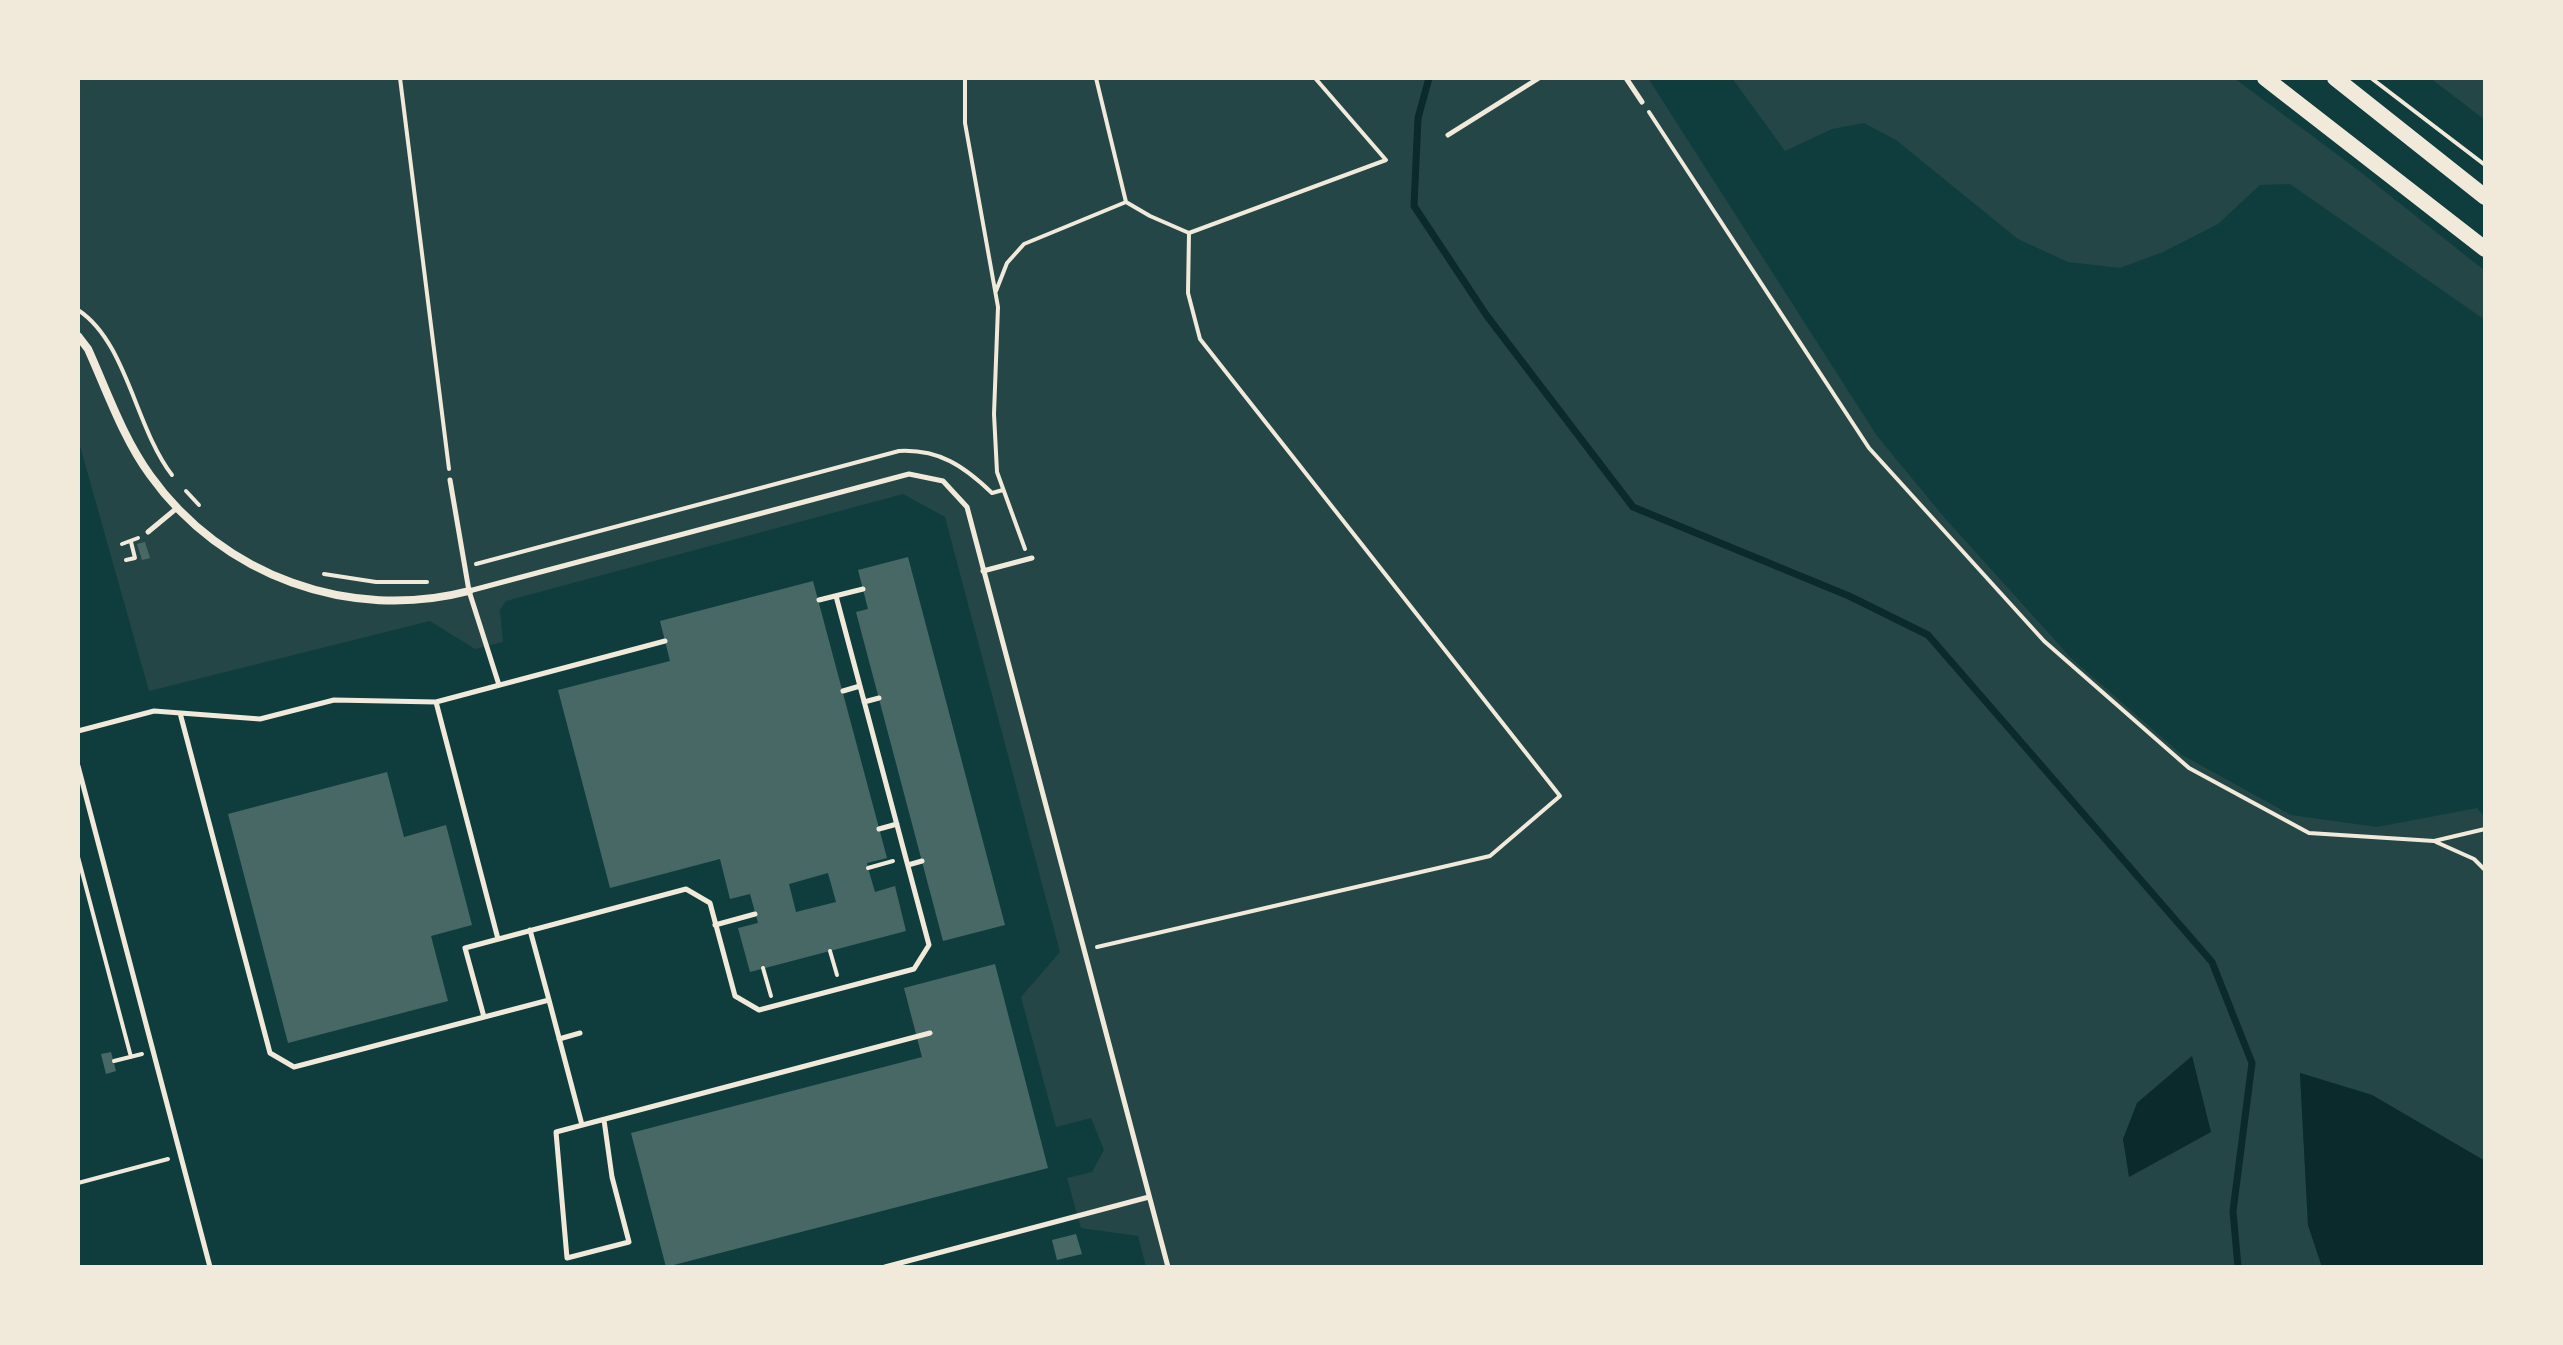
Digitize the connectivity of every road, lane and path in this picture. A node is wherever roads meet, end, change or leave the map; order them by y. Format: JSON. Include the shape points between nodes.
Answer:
{"nodes":[{"id":1,"x":400,"y":78,"type":"edge"},
{"id":2,"x":965,"y":78,"type":"edge"},
{"id":3,"x":1096,"y":78,"type":"edge"},
{"id":4,"x":1315,"y":78,"type":"edge"},
{"id":5,"x":1539,"y":78,"type":"edge"},
{"id":6,"x":1626,"y":78,"type":"edge"},
{"id":7,"x":2265,"y":78,"type":"edge"},
{"id":8,"x":2335,"y":78,"type":"edge"},
{"id":9,"x":2371,"y":78,"type":"edge"},
{"id":10,"x":1642,"y":102,"type":"joint"},
{"id":11,"x":1448,"y":135,"type":"dead end"},
{"id":12,"x":2485,"y":165,"type":"edge"},
{"id":13,"x":2485,"y":197,"type":"edge"},
{"id":14,"x":1126,"y":202,"type":"junction"},
{"id":15,"x":1189,"y":233,"type":"junction"},
{"id":16,"x":2485,"y":249,"type":"edge"},
{"id":17,"x":996,"y":291,"type":"junction"},
{"id":18,"x":78,"y":310,"type":"edge"},
{"id":19,"x":78,"y":336,"type":"edge"},
{"id":20,"x":450,"y":480,"type":"joint"},
{"id":21,"x":1003,"y":490,"type":"junction"},
{"id":22,"x":200,"y":506,"type":"dead end"},
{"id":23,"x":177,"y":508,"type":"junction"},
{"id":24,"x":148,"y":532,"type":"dead end"},
{"id":25,"x":130,"y":542,"type":"dead end"},
{"id":26,"x":1031,"y":558,"type":"joint"},
{"id":27,"x":126,"y":560,"type":"dead end"},
{"id":28,"x":465,"y":566,"type":"junction"},
{"id":29,"x":983,"y":571,"type":"junction"},
{"id":30,"x":320,"y":573,"type":"dead end"},
{"id":31,"x":863,"y":589,"type":"dead end"},
{"id":32,"x":469,"y":591,"type":"junction"},
{"id":33,"x":836,"y":596,"type":"junction"},
{"id":34,"x":819,"y":600,"type":"dead end"},
{"id":35,"x":665,"y":641,"type":"dead end"},
{"id":36,"x":499,"y":685,"type":"junction"},
{"id":37,"x":860,"y":686,"type":"junction"},
{"id":38,"x":843,"y":691,"type":"dead end"},
{"id":39,"x":879,"y":698,"type":"dead end"},
{"id":40,"x":436,"y":702,"type":"junction"},
{"id":41,"x":864,"y":702,"type":"junction"},
{"id":42,"x":180,"y":713,"type":"junction"},
{"id":43,"x":78,"y":731,"type":"edge"},
{"id":44,"x":78,"y":766,"type":"edge"},
{"id":45,"x":897,"y":824,"type":"junction"},
{"id":46,"x":879,"y":829,"type":"dead end"},
{"id":47,"x":2485,"y":829,"type":"edge"},
{"id":48,"x":2434,"y":841,"type":"junction"},
{"id":49,"x":78,"y":857,"type":"edge"},
{"id":50,"x":922,"y":861,"type":"dead end"},
{"id":51,"x":907,"y":862,"type":"junction"},
{"id":52,"x":868,"y":868,"type":"dead end"},
{"id":53,"x":2485,"y":870,"type":"edge"},
{"id":54,"x":755,"y":914,"type":"dead end"},
{"id":55,"x":715,"y":925,"type":"junction"},
{"id":56,"x":530,"y":930,"type":"junction"},
{"id":57,"x":498,"y":939,"type":"junction"},
{"id":58,"x":1083,"y":950,"type":"junction"},
{"id":59,"x":830,"y":951,"type":"dead end"},
{"id":60,"x":763,"y":968,"type":"dead end"},
{"id":61,"x":840,"y":989,"type":"junction"},
{"id":62,"x":549,"y":1000,"type":"junction"},
{"id":63,"x":774,"y":1006,"type":"junction"},
{"id":64,"x":484,"y":1017,"type":"junction"},
{"id":65,"x":580,"y":1033,"type":"dead end"},
{"id":66,"x":930,"y":1033,"type":"dead end"},
{"id":67,"x":559,"y":1039,"type":"junction"},
{"id":68,"x":153,"y":1051,"type":"junction"},
{"id":69,"x":131,"y":1057,"type":"junction"},
{"id":70,"x":114,"y":1061,"type":"dead end"},
{"id":71,"x":604,"y":1120,"type":"junction"},
{"id":72,"x":582,"y":1125,"type":"junction"},
{"id":73,"x":181,"y":1155,"type":"junction"},
{"id":74,"x":78,"y":1183,"type":"edge"},
{"id":75,"x":1149,"y":1197,"type":"junction"},
{"id":76,"x":210,"y":1267,"type":"edge"},
{"id":77,"x":885,"y":1267,"type":"edge"},
{"id":78,"x":1168,"y":1267,"type":"edge"}],
"edges":[{"from":1,"to":20,"type":"path"},
{"from":2,"to":17,"type":"path","via":[[965,123]]},
{"from":3,"to":14,"type":"path"},
{"from":4,"to":15,"type":"path","via":[[1386,160]]},
{"from":5,"to":11,"type":"lane"},
{"from":6,"to":10,"type":"lane"},
{"from":7,"to":16,"type":"highway"},
{"from":8,"to":13,"type":"highway"},
{"from":9,"to":12,"type":"path"},
{"from":10,"to":48,"type":"path","via":[[1869,448],[2044,641],[2189,768],[2309,833]]},
{"from":14,"to":15,"type":"path"},
{"from":14,"to":17,"type":"path","via":[[1024,244],[1007,263]]},
{"from":15,"to":58,"type":"path","via":[[1188,293],[1200,339],[1560,796],[1490,856]]},
{"from":17,"to":21,"type":"path","via":[[994,443]]},
{"from":18,"to":22,"type":"path","via":[[107,337],[149,440]]},
{"from":19,"to":23,"type":"street","via":[[133,449]]},
{"from":20,"to":28,"type":"lane"},
{"from":21,"to":26,"type":"path"},
{"from":21,"to":28,"type":"path","via":[[992,493],[941,455],[899,451]]},
{"from":23,"to":24,"type":"lane"},
{"from":23,"to":32,"type":"street","via":[[234,556],[316,591],[374,600],[433,600]]},
{"from":25,"to":27,"type":"path","via":[[135,558]]},
{"from":26,"to":29,"type":"lane"},
{"from":28,"to":30,"type":"path","via":[[430,582],[376,582]]},
{"from":28,"to":32,"type":"lane"},
{"from":29,"to":32,"type":"lane","via":[[967,507],[943,481],[909,474]]},
{"from":29,"to":58,"type":"lane"},
{"from":31,"to":33,"type":"lane"},
{"from":32,"to":36,"type":"lane"},
{"from":33,"to":34,"type":"lane"},
{"from":33,"to":37,"type":"lane"},
{"from":35,"to":36,"type":"lane"},
{"from":36,"to":40,"type":"lane"},
{"from":37,"to":38,"type":"lane"},
{"from":37,"to":41,"type":"lane"},
{"from":39,"to":41,"type":"lane"},
{"from":40,"to":42,"type":"lane","via":[[334,700],[260,719]]},
{"from":40,"to":57,"type":"lane"},
{"from":41,"to":45,"type":"lane"},
{"from":42,"to":43,"type":"lane","via":[[154,711]]},
{"from":42,"to":64,"type":"lane","via":[[270,1053],[294,1067]]},
{"from":44,"to":68,"type":"lane"},
{"from":45,"to":46,"type":"lane"},
{"from":45,"to":51,"type":"lane"},
{"from":47,"to":48,"type":"path"},
{"from":48,"to":53,"type":"path","via":[[2474,859]]},
{"from":49,"to":69,"type":"path"},
{"from":50,"to":51,"type":"lane"},
{"from":51,"to":52,"type":"path"},
{"from":51,"to":61,"type":"lane","via":[[929,945],[914,969]]},
{"from":54,"to":55,"type":"lane"},
{"from":55,"to":56,"type":"lane","via":[[710,903],[686,889]]},
{"from":55,"to":63,"type":"lane","via":[[735,996],[759,1010]]},
{"from":56,"to":57,"type":"lane"},
{"from":56,"to":62,"type":"lane"},
{"from":57,"to":64,"type":"lane","via":[[465,948]]},
{"from":58,"to":75,"type":"lane"},
{"from":59,"to":61,"type":"path"},
{"from":60,"to":63,"type":"path"},
{"from":61,"to":63,"type":"lane"},
{"from":62,"to":64,"type":"lane"},
{"from":62,"to":67,"type":"lane"},
{"from":65,"to":67,"type":"lane"},
{"from":66,"to":71,"type":"lane"},
{"from":67,"to":72,"type":"lane"},
{"from":68,"to":69,"type":"path"},
{"from":68,"to":73,"type":"lane"},
{"from":69,"to":70,"type":"path"},
{"from":71,"to":72,"type":"lane"},
{"from":71,"to":72,"type":"lane","via":[[629,1242],[567,1258],[556,1132]]},
{"from":73,"to":74,"type":"path"},
{"from":73,"to":76,"type":"lane"},
{"from":75,"to":77,"type":"lane"},
{"from":75,"to":78,"type":"lane"}]}
